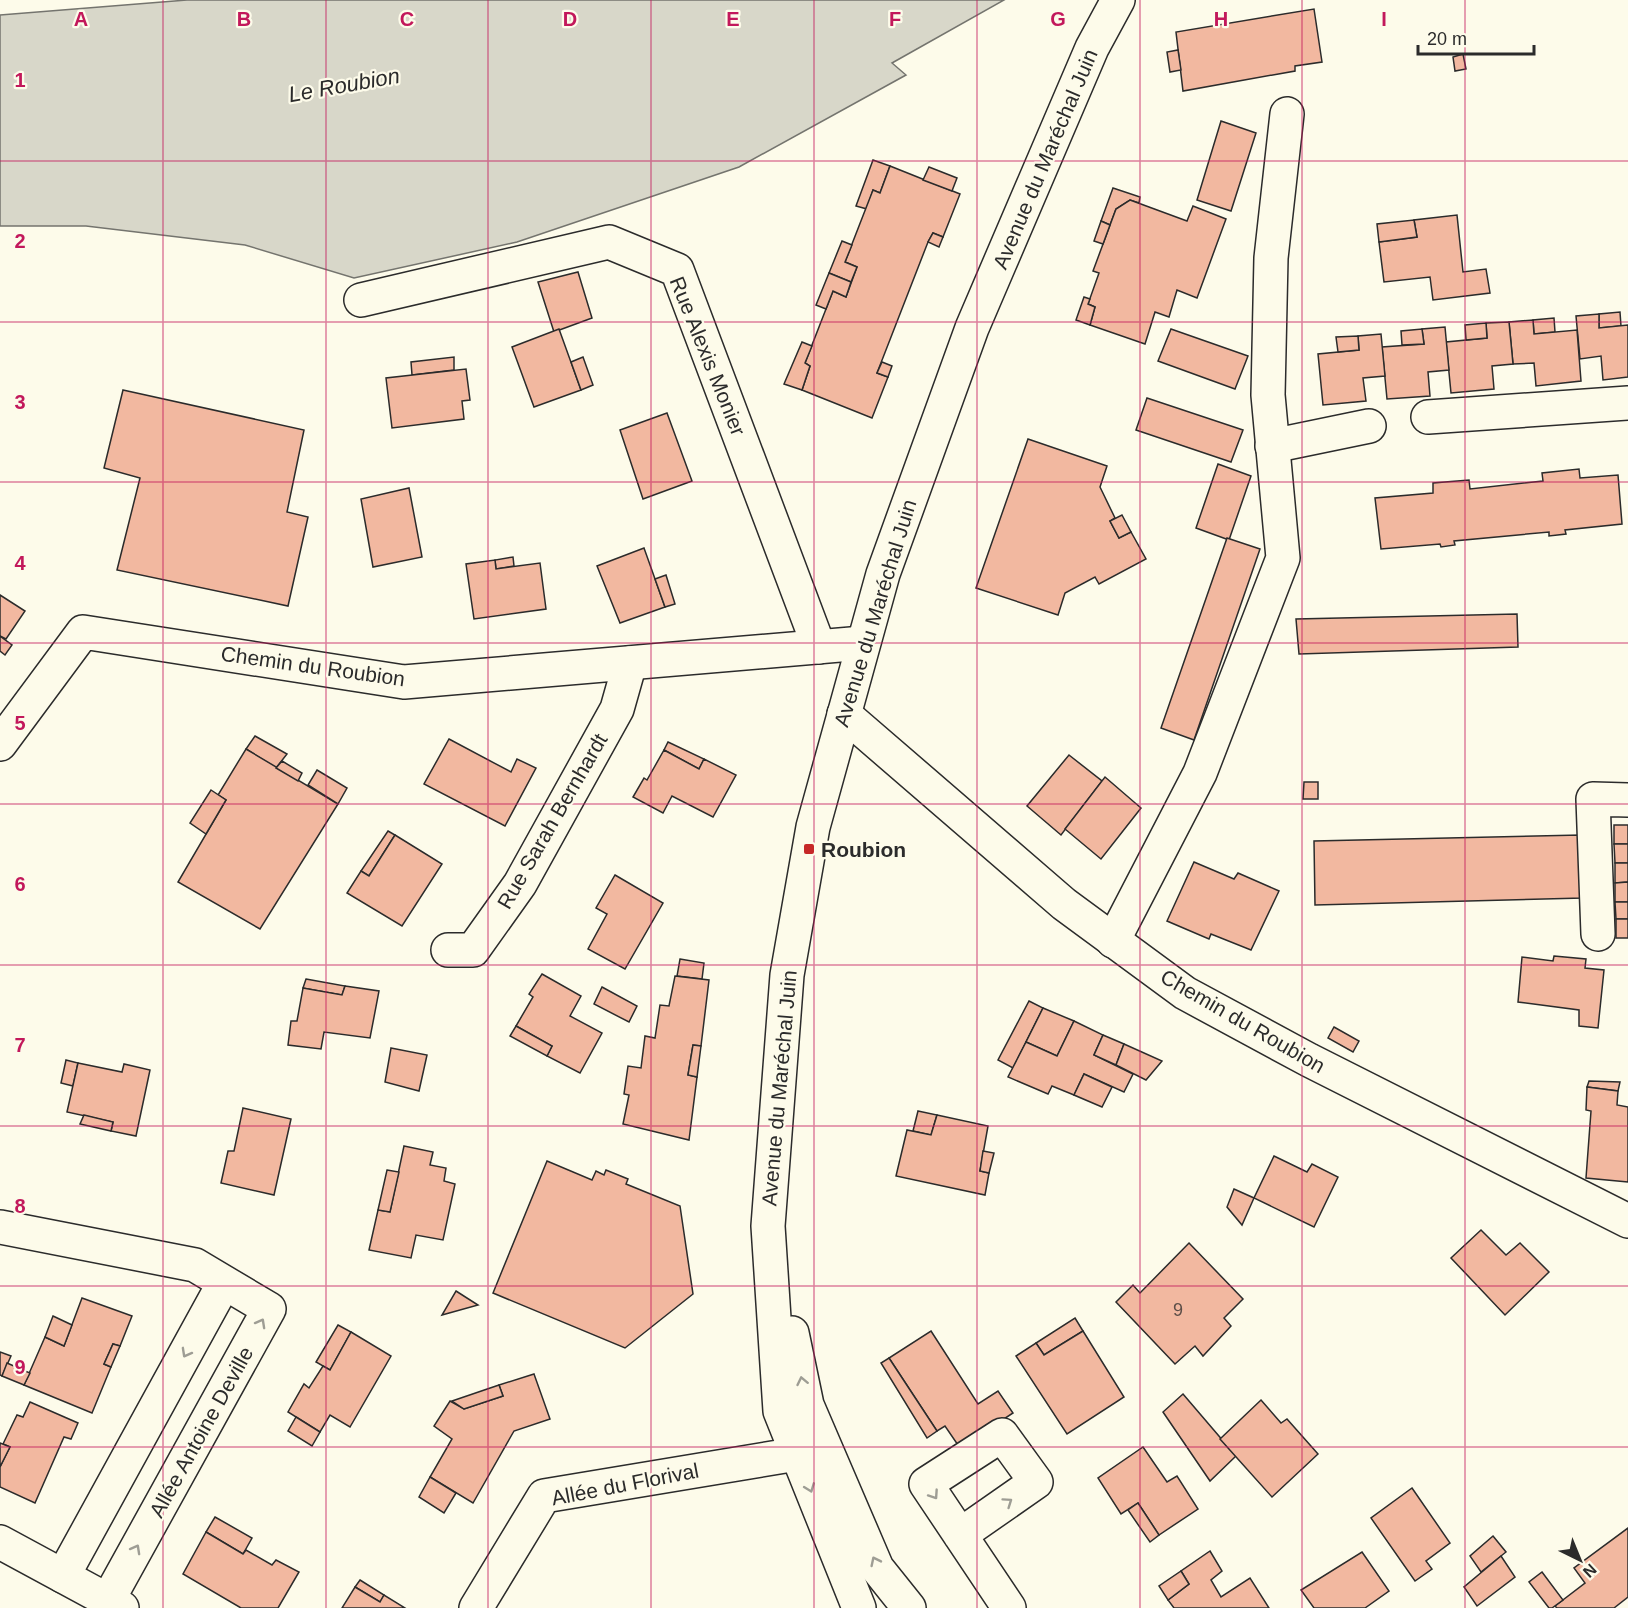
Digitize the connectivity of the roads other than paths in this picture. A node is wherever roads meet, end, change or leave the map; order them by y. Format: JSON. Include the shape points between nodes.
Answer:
{"nodes":[{"id":1,"x":1118,"y":0,"type":"edge"},
{"id":2,"x":1287,"y":114,"type":"dead end"},
{"id":3,"x":361,"y":300,"type":"dead end"},
{"id":4,"x":1628,"y":403,"type":"edge"},
{"id":5,"x":1428,"y":417,"type":"dead end"},
{"id":6,"x":1369,"y":426,"type":"dead end"},
{"id":7,"x":1272,"y":446,"type":"junction"},
{"id":8,"x":864,"y":643,"type":"junction"},
{"id":9,"x":819,"y":647,"type":"junction"},
{"id":10,"x":630,"y":663,"type":"junction"},
{"id":11,"x":844,"y":714,"type":"junction"},
{"id":12,"x":0,"y":744,"type":"edge"},
{"id":13,"x":1628,"y":800,"type":"edge"},
{"id":14,"x":1598,"y":934,"type":"dead end"},
{"id":15,"x":1113,"y":941,"type":"junction"},
{"id":16,"x":448,"y":950,"type":"dead end"},
{"id":17,"x":1628,"y":1221,"type":"edge"},
{"id":18,"x":768,"y":1226,"type":"junction"},
{"id":19,"x":0,"y":1227,"type":"edge"},
{"id":20,"x":224,"y":1283,"type":"junction"},
{"id":21,"x":797,"y":1454,"type":"junction"},
{"id":22,"x":960,"y":1535,"type":"dead end"},
{"id":23,"x":0,"y":1542,"type":"edge"},
{"id":24,"x":63,"y":1576,"type":"junction"},
{"id":25,"x":115,"y":1604,"type":"edge"},
{"id":26,"x":476,"y":1608,"type":"edge"},
{"id":27,"x":860,"y":1608,"type":"edge"},
{"id":28,"x":909,"y":1608,"type":"edge"},
{"id":29,"x":1009,"y":1608,"type":"edge"}],
"edges":[{"from":1,"to":8,"type":"street","name":"Avenue du Maréchal Juin","via":[[1092,48],[972,328],[883,574]]},
{"from":2,"to":7,"type":"street","via":[[1271,258],[1268,395]]},
{"from":3,"to":9,"type":"street","name":"Rue Alexis Monier","via":[[609,242],[677,270]]},
{"from":4,"to":5,"type":"street"},
{"from":6,"to":7,"type":"street"},
{"from":7,"to":15,"type":"street","via":[[1283,558],[1200,773]]},
{"from":8,"to":9,"type":"street","name":"Chemin du Roubion"},
{"from":8,"to":11,"type":"street","name":"Avenue du Maréchal Juin"},
{"from":9,"to":10,"type":"street","name":"Chemin du Roubion"},
{"from":10,"to":12,"type":"street","name":"Chemin du Roubion","via":[[404,682],[83,632]]},
{"from":10,"to":16,"type":"street","name":"Rue Sarah Bernhardt","via":[[617,709],[520,884],[473,950]]},
{"from":11,"to":15,"type":"street","name":"Chemin du Roubion","via":[[1064,904]]},
{"from":11,"to":18,"type":"street","name":"Avenue du Maréchal Juin","via":[[813,827],[787,975]]},
{"from":13,"to":14,"type":"street","via":[[1593,800]]},
{"from":15,"to":17,"type":"street","name":"Chemin du Roubion","via":[[1185,993]]},
{"from":18,"to":21,"type":"street","via":[[780,1412]]},
{"from":28,"to":18,"type":"street","one_way":true,"via":[[877,1568],[807,1405]]},
{"from":19,"to":20,"type":"street","name":"Allée Antoine Deville","via":[[195,1265]]},
{"from":20,"to":24,"type":"street","one_way":true},
{"from":25,"to":20,"type":"street","name":"Allée Antoine Deville","one_way":true,"via":[[268,1309]]},
{"from":21,"to":26,"type":"street","name":"Allée du Florival","via":[[544,1496]]},
{"from":21,"to":27,"type":"street","one_way":true},
{"from":22,"to":29,"type":"street"},
{"from":23,"to":24,"type":"street"},
{"from":24,"to":25,"type":"street"}]}
